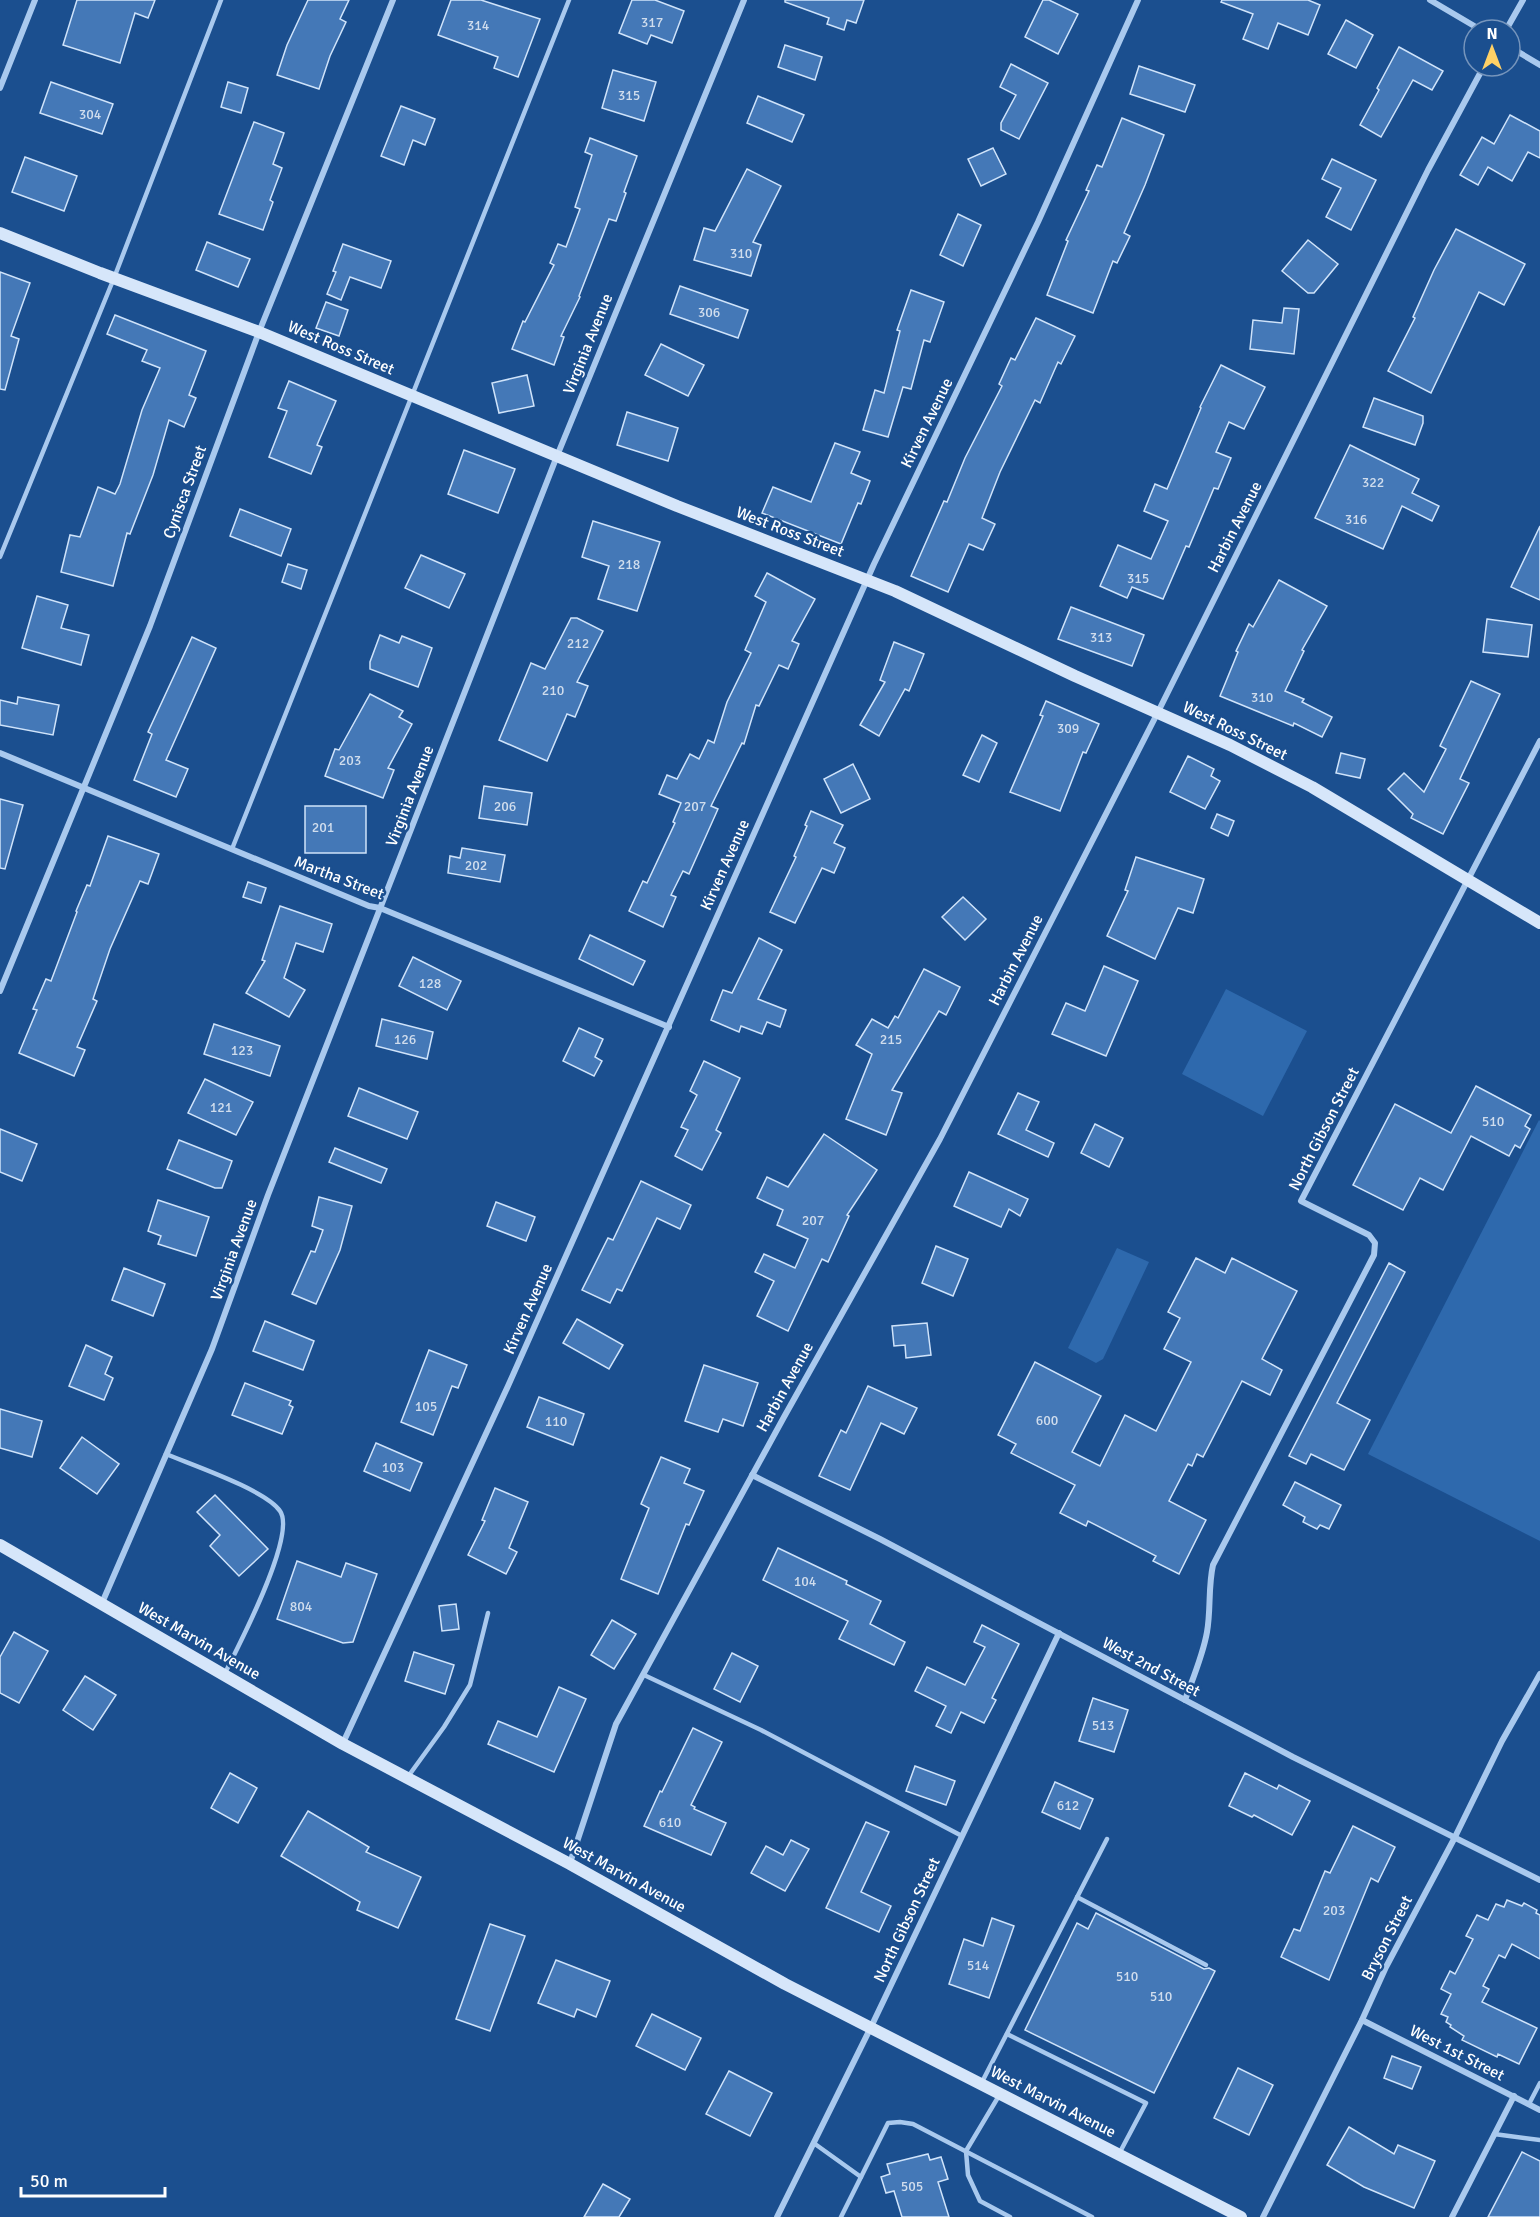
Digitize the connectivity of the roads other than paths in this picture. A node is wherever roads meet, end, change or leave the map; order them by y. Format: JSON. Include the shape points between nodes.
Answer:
{"nodes":[{"id":1,"x":35,"y":0,"type":"edge"},
{"id":2,"x":221,"y":0,"type":"edge"},
{"id":3,"x":393,"y":0,"type":"edge"},
{"id":4,"x":570,"y":0,"type":"edge"},
{"id":5,"x":744,"y":0,"type":"edge"},
{"id":6,"x":1138,"y":0,"type":"edge"},
{"id":7,"x":1430,"y":0,"type":"edge"},
{"id":8,"x":1522,"y":0,"type":"edge"},
{"id":9,"x":1512,"y":18,"type":"edge"},
{"id":10,"x":1462,"y":19,"type":"edge"},
{"id":11,"x":1522,"y":54,"type":"edge"},
{"id":12,"x":1540,"y":65,"type":"edge"},
{"id":13,"x":1478,"y":78,"type":"edge"},
{"id":14,"x":0,"y":88,"type":"edge"},
{"id":15,"x":0,"y":233,"type":"edge"},
{"id":16,"x":114,"y":278,"type":"junction"},
{"id":17,"x":259,"y":332,"type":"junction"},
{"id":18,"x":412,"y":395,"type":"junction"},
{"id":19,"x":557,"y":456,"type":"junction"},
{"id":20,"x":0,"y":557,"type":"edge"},
{"id":21,"x":867,"y":580,"type":"junction"},
{"id":22,"x":1158,"y":712,"type":"junction"},
{"id":23,"x":1540,"y":741,"type":"edge"},
{"id":24,"x":0,"y":753,"type":"edge"},
{"id":25,"x":84,"y":787,"type":"junction"},
{"id":26,"x":232,"y":849,"type":"junction"},
{"id":27,"x":1468,"y":879,"type":"junction"},
{"id":28,"x":380,"y":908,"type":"junction"},
{"id":29,"x":1540,"y":923,"type":"edge"},
{"id":30,"x":0,"y":991,"type":"edge"},
{"id":31,"x":669,"y":1027,"type":"junction"},
{"id":32,"x":166,"y":1454,"type":"junction"},
{"id":33,"x":752,"y":1475,"type":"junction"},
{"id":34,"x":0,"y":1545,"type":"edge"},
{"id":35,"x":102,"y":1603,"type":"junction"},
{"id":36,"x":488,"y":1613,"type":"dead end"},
{"id":37,"x":1059,"y":1633,"type":"junction"},
{"id":38,"x":1540,"y":1674,"type":"edge"},
{"id":39,"x":224,"y":1675,"type":"junction"},
{"id":40,"x":644,"y":1675,"type":"junction"},
{"id":41,"x":1185,"y":1700,"type":"junction"},
{"id":42,"x":343,"y":1744,"type":"junction"},
{"id":43,"x":407,"y":1778,"type":"junction"},
{"id":44,"x":962,"y":1836,"type":"junction"},
{"id":45,"x":1107,"y":1839,"type":"dead end"},
{"id":46,"x":1454,"y":1839,"type":"junction"},
{"id":47,"x":570,"y":1864,"type":"junction"},
{"id":48,"x":1540,"y":1880,"type":"edge"},
{"id":49,"x":1077,"y":1897,"type":"junction"},
{"id":50,"x":1206,"y":1965,"type":"dead end"},
{"id":51,"x":1362,"y":2020,"type":"junction"},
{"id":52,"x":871,"y":2027,"type":"junction"},
{"id":53,"x":1007,"y":2034,"type":"junction"},
{"id":54,"x":1540,"y":2083,"type":"edge"},
{"id":55,"x":981,"y":2084,"type":"junction"},
{"id":56,"x":999,"y":2094,"type":"junction"},
{"id":57,"x":1514,"y":2096,"type":"junction"},
{"id":58,"x":1529,"y":2104,"type":"junction"},
{"id":59,"x":1540,"y":2110,"type":"edge"},
{"id":60,"x":1494,"y":2134,"type":"junction"},
{"id":61,"x":1540,"y":2140,"type":"edge"},
{"id":62,"x":814,"y":2144,"type":"junction"},
{"id":63,"x":966,"y":2151,"type":"junction"},
{"id":64,"x":1119,"y":2155,"type":"junction"},
{"id":65,"x":861,"y":2176,"type":"junction"},
{"id":66,"x":777,"y":2217,"type":"edge"},
{"id":67,"x":841,"y":2217,"type":"edge"},
{"id":68,"x":1010,"y":2217,"type":"edge"},
{"id":69,"x":1092,"y":2217,"type":"edge"},
{"id":70,"x":1241,"y":2217,"type":"edge"},
{"id":71,"x":1263,"y":2217,"type":"edge"},
{"id":72,"x":1452,"y":2217,"type":"edge"}],
"edges":[{"from":1,"to":14,"type":"street"},
{"from":2,"to":16,"type":"lane"},
{"from":3,"to":17,"type":"street","name":"Cynisca Street"},
{"from":4,"to":18,"type":"lane"},
{"from":5,"to":19,"type":"street","name":"Virginia Avenue"},
{"from":6,"to":21,"type":"street","name":"Kirven Avenue","via":[[1038,222]]},
{"from":7,"to":10,"type":"street"},
{"from":8,"to":9,"type":"street"},
{"from":11,"to":12,"type":"street"},
{"from":13,"to":22,"type":"street","name":"Harbin Avenue"},
{"from":15,"to":16,"type":"street","name":"West Ross Street"},
{"from":16,"to":17,"type":"street","name":"West Ross Street"},
{"from":16,"to":20,"type":"lane"},
{"from":17,"to":18,"type":"street","name":"West Ross Street"},
{"from":17,"to":25,"type":"street","name":"Cynisca Street","via":[[150,626]]},
{"from":18,"to":19,"type":"street","name":"West Ross Street"},
{"from":18,"to":26,"type":"lane"},
{"from":19,"to":21,"type":"street","name":"West Ross Street"},
{"from":19,"to":28,"type":"street","name":"Virginia Avenue"},
{"from":21,"to":22,"type":"street","name":"West Ross Street"},
{"from":21,"to":31,"type":"street","name":"Kirven Avenue"},
{"from":22,"to":27,"type":"street","name":"West Ross Street","via":[[1312,787]]},
{"from":22,"to":33,"type":"street","name":"Harbin Avenue","via":[[940,1139]]},
{"from":23,"to":27,"type":"street","name":"North Gibson Street"},
{"from":24,"to":25,"type":"street","name":"Martha Street"},
{"from":25,"to":26,"type":"street","name":"Martha Street"},
{"from":25,"to":30,"type":"street","name":"Cynisca Street"},
{"from":26,"to":28,"type":"street","name":"Martha Street"},
{"from":27,"to":29,"type":"street","name":"West Ross Street"},
{"from":27,"to":41,"type":"street","name":"North Gibson Street","via":[[1301,1201],[1369,1235],[1375,1243],[1374,1255],[1213,1565],[1207,1635]]},
{"from":28,"to":31,"type":"street","name":"Martha Street"},
{"from":28,"to":32,"type":"street","name":"Virginia Avenue","via":[[212,1348]]},
{"from":31,"to":42,"type":"street","name":"Kirven Avenue"},
{"from":32,"to":35,"type":"street","name":"Virginia Avenue"},
{"from":32,"to":39,"type":"lane","via":[[242,1486],[282,1512],[280,1543],[265,1591]]},
{"from":33,"to":37,"type":"street","name":"West 2nd Street"},
{"from":33,"to":40,"type":"street","name":"Harbin Avenue"},
{"from":34,"to":35,"type":"street","name":"West Marvin Avenue"},
{"from":35,"to":39,"type":"street","name":"West Marvin Avenue"},
{"from":36,"to":43,"type":"lane","via":[[470,1685]]},
{"from":37,"to":41,"type":"street","name":"West 2nd Street"},
{"from":37,"to":44,"type":"street","name":"North Gibson Street"},
{"from":38,"to":46,"type":"street","name":"Bryson Street"},
{"from":39,"to":42,"type":"street","name":"West Marvin Avenue"},
{"from":40,"to":44,"type":"lane","via":[[761,1730]]},
{"from":40,"to":47,"type":"street","name":"Harbin Avenue","via":[[616,1724]]},
{"from":41,"to":46,"type":"street","name":"West 2nd Street"},
{"from":42,"to":43,"type":"street","name":"West Marvin Avenue"},
{"from":43,"to":47,"type":"street","name":"West Marvin Avenue"},
{"from":44,"to":52,"type":"street","name":"North Gibson Street"},
{"from":45,"to":49,"type":"lane"},
{"from":46,"to":48,"type":"street","name":"West 2nd Street"},
{"from":46,"to":51,"type":"street","name":"Bryson Street"},
{"from":47,"to":52,"type":"street","name":"West Marvin Avenue","via":[[785,1984]]},
{"from":49,"to":50,"type":"lane"},
{"from":49,"to":53,"type":"lane"},
{"from":51,"to":57,"type":"street","name":"West 1st Street"},
{"from":51,"to":71,"type":"street","name":"Bryson Street"},
{"from":52,"to":55,"type":"street","name":"West Marvin Avenue"},
{"from":52,"to":62,"type":"street","name":"North Gibson Street"},
{"from":53,"to":55,"type":"lane"},
{"from":53,"to":64,"type":"lane","via":[[1146,2103]]},
{"from":54,"to":58,"type":"lane"},
{"from":55,"to":56,"type":"street","name":"West Marvin Avenue"},
{"from":56,"to":63,"type":"lane"},
{"from":56,"to":64,"type":"street","name":"West Marvin Avenue"},
{"from":57,"to":58,"type":"street","name":"West 1st Street"},
{"from":57,"to":60,"type":"street"},
{"from":58,"to":59,"type":"street","name":"West 1st Street"},
{"from":60,"to":61,"type":"lane"},
{"from":60,"to":72,"type":"street"},
{"from":62,"to":65,"type":"lane"},
{"from":62,"to":66,"type":"street","name":"North Gibson Street"},
{"from":63,"to":65,"type":"lane","via":[[913,2124],[888,2123]]},
{"from":63,"to":68,"type":"lane","via":[[968,2175],[981,2201]]},
{"from":63,"to":69,"type":"lane"},
{"from":64,"to":70,"type":"street","name":"West Marvin Avenue"},
{"from":65,"to":67,"type":"lane"}]}
